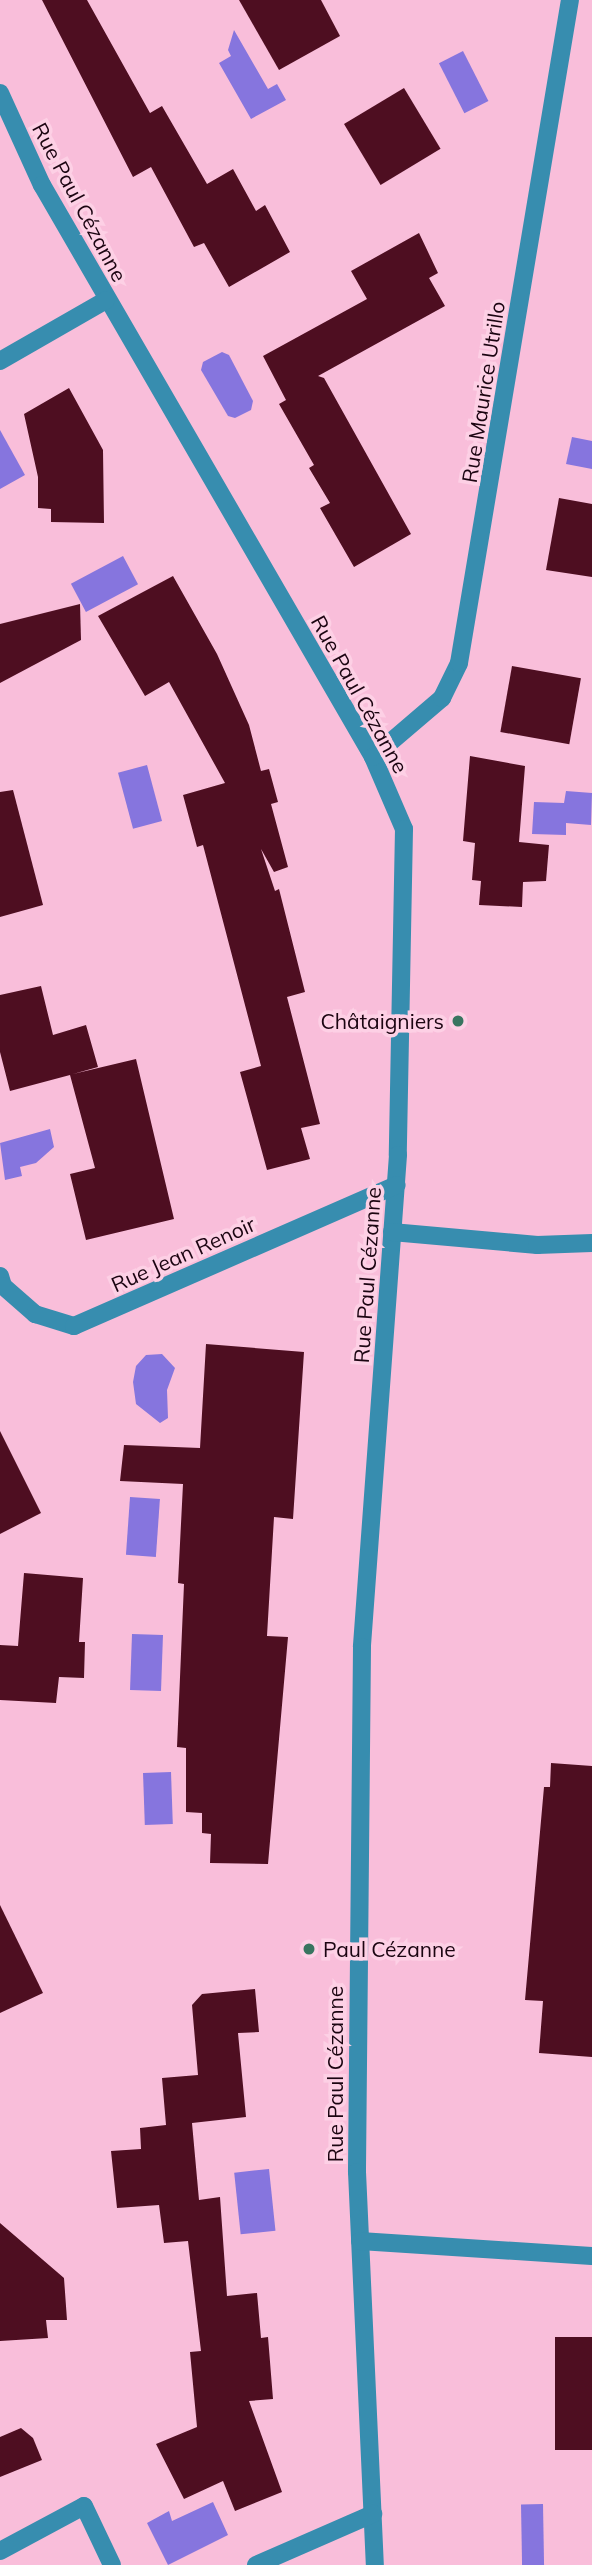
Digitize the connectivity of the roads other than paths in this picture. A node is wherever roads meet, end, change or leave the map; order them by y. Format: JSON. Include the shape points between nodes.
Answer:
{"nodes":[{"id":1,"x":570,"y":0,"type":"edge"},
{"id":2,"x":0,"y":93,"type":"edge"},
{"id":3,"x":106,"y":300,"type":"junction"},
{"id":4,"x":0,"y":361,"type":"edge"},
{"id":5,"x":373,"y":757,"type":"junction"},
{"id":6,"x":397,"y":1185,"type":"junction"},
{"id":7,"x":392,"y":1232,"type":"junction"},
{"id":8,"x":592,"y":1244,"type":"edge"},
{"id":9,"x":0,"y":1276,"type":"edge"},
{"id":10,"x":360,"y":2241,"type":"junction"},
{"id":11,"x":592,"y":2256,"type":"edge"},
{"id":12,"x":373,"y":2514,"type":"junction"},
{"id":13,"x":0,"y":2551,"type":"edge"},
{"id":14,"x":112,"y":2565,"type":"edge"},
{"id":15,"x":256,"y":2565,"type":"edge"},
{"id":16,"x":375,"y":2565,"type":"edge"}],
"edges":[{"from":1,"to":5,"type":"street","name":"Rue Maurice Utrillo","via":[[458,663],[442,698]]},
{"from":2,"to":3,"type":"street","name":"Rue Paul Cézanne","via":[[42,185]]},
{"from":3,"to":4,"type":"street"},
{"from":3,"to":5,"type":"street","name":"Rue Paul Cézanne"},
{"from":5,"to":6,"type":"street","name":"Rue Paul Cézanne","via":[[404,829]]},
{"from":6,"to":7,"type":"street","name":"Rue Paul Cézanne"},
{"from":6,"to":9,"type":"street","name":"Rue Jean Renoir","via":[[74,1326],[35,1314],[3,1286]]},
{"from":7,"to":8,"type":"street","via":[[537,1245]]},
{"from":7,"to":10,"type":"street","name":"Rue Paul Cézanne","via":[[362,1647]]},
{"from":10,"to":11,"type":"street"},
{"from":10,"to":12,"type":"street","name":"Rue Paul Cézanne"},
{"from":12,"to":15,"type":"street"},
{"from":12,"to":16,"type":"street","name":"Rue Paul Cézanne"},
{"from":13,"to":14,"type":"street","via":[[84,2506]]}]}
